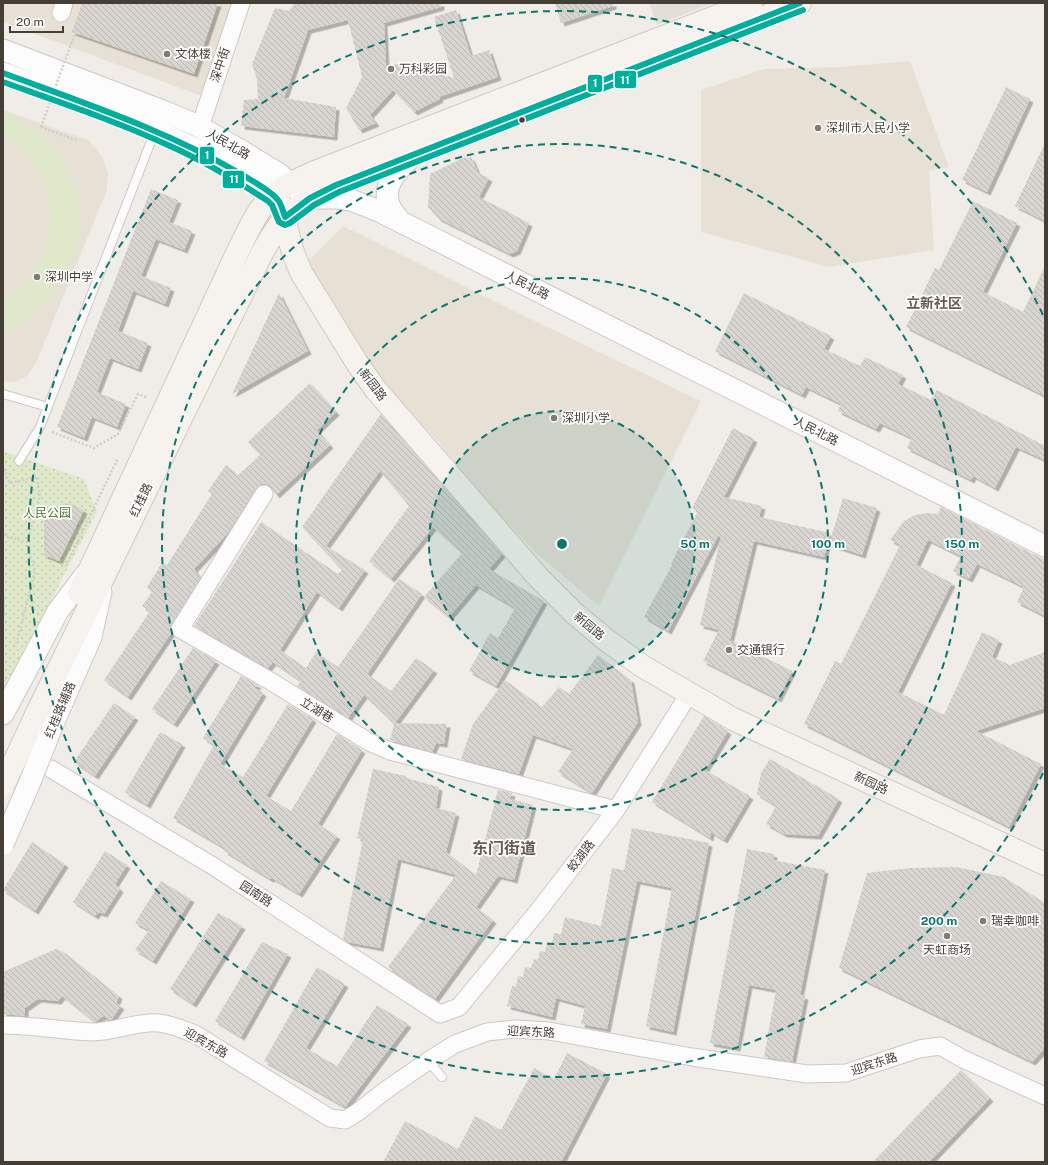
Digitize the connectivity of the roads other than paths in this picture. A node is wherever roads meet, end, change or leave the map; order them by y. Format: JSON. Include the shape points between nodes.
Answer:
{"nodes":[{"id":1,"x":240,"y":3,"type":"edge"},
{"id":2,"x":750,"y":3,"type":"edge"},
{"id":3,"x":800,"y":3,"type":"edge"},
{"id":4,"x":3,"y":50,"type":"edge"},
{"id":5,"x":3,"y":73,"type":"edge"},
{"id":6,"x":200,"y":127,"type":"junction"},
{"id":7,"x":155,"y":130,"type":"junction"},
{"id":8,"x":413,"y":155,"type":"junction"},
{"id":9,"x":282,"y":189,"type":"junction"},
{"id":10,"x":310,"y":198,"type":"junction"},
{"id":11,"x":285,"y":217,"type":"junction"},
{"id":12,"x":400,"y":222,"type":"junction"},
{"id":13,"x":3,"y":394,"type":"edge"},
{"id":14,"x":48,"y":408,"type":"junction"},
{"id":15,"x":19,"y":461,"type":"dead end"},
{"id":16,"x":264,"y":494,"type":"dead end"},
{"id":17,"x":1045,"y":546,"type":"edge"},
{"id":18,"x":98,"y":570,"type":"junction"},
{"id":19,"x":689,"y":694,"type":"junction"},
{"id":20,"x":25,"y":713,"type":"edge"},
{"id":21,"x":3,"y":755,"type":"edge"},
{"id":22,"x":51,"y":769,"type":"dead end"},
{"id":23,"x":3,"y":786,"type":"edge"},
{"id":24,"x":616,"y":810,"type":"junction"},
{"id":25,"x":3,"y":844,"type":"edge"},
{"id":26,"x":1044,"y":859,"type":"edge"},
{"id":27,"x":459,"y":1007,"type":"joint"},
{"id":28,"x":3,"y":1025,"type":"edge"},
{"id":29,"x":428,"y":1060,"type":"junction"},
{"id":30,"x":442,"y":1078,"type":"dead end"},
{"id":31,"x":1045,"y":1096,"type":"edge"}],
"edges":[{"from":1,"to":6,"type":"street","name":"深中街"},
{"from":2,"to":9,"type":"main road","via":[[364,152]]},
{"from":3,"to":8,"type":"main road","name":"红桂路"},
{"from":4,"to":6,"type":"street","name":"人民北路"},
{"from":5,"to":7,"type":"street","name":"人民北路"},
{"from":6,"to":9,"type":"street","name":"人民北路","via":[[279,174]]},
{"from":7,"to":9,"type":"street","name":"人民北路","via":[[228,167]]},
{"from":7,"to":14,"type":"lane"},
{"from":8,"to":10,"type":"main road","name":"红桂路"},
{"from":8,"to":12,"type":"street","via":[[394,174],[389,185],[387,196],[391,209]]},
{"from":9,"to":10,"type":"street","name":"人民北路","via":[[300,192]]},
{"from":9,"to":11,"type":"street","name":"人民北路","via":[[279,201]]},
{"from":9,"to":18,"type":"main road","name":"红桂路","via":[[252,224],[238,251]]},
{"from":10,"to":11,"type":"main road","name":"红桂路"},
{"from":10,"to":12,"type":"street","name":"人民北路","via":[[352,200]]},
{"from":11,"to":18,"type":"main road","name":"红桂路","via":[[261,255]]},
{"from":11,"to":19,"type":"main road","name":"新园路","via":[[289,243],[302,274],[376,390],[538,577],[574,613],[642,666]]},
{"from":12,"to":17,"type":"street","name":"人民北路"},
{"from":13,"to":14,"type":"lane"},
{"from":14,"to":15,"type":"lane","via":[[40,427]]},
{"from":16,"to":24,"type":"street","name":"立湖巷","via":[[180,629],[369,742],[390,751]]},
{"from":18,"to":20,"type":"main road","name":"红桂路"},
{"from":18,"to":20,"type":"street","name":"红桂路辅路","via":[[91,637]]},
{"from":19,"to":24,"type":"street","name":"蛟湖路"},
{"from":19,"to":26,"type":"main road","name":"新园路","via":[[745,725]]},
{"from":20,"to":21,"type":"main road","name":"红桂路"},
{"from":20,"to":23,"type":"main road","name":"红桂路","bridge":true},
{"from":20,"to":25,"type":"street","name":"红桂路辅路","bridge":true,"via":[[30,782]]},
{"from":22,"to":27,"type":"street","name":"园南路","via":[[213,866],[440,1014]]},
{"from":24,"to":27,"type":"street","name":"蛟湖路","via":[[539,910]]},
{"from":28,"to":29,"type":"street","name":"迎宾东路","via":[[94,1032],[160,1022],[195,1034],[330,1118],[344,1120]]},
{"from":29,"to":30,"type":"lane"},
{"from":29,"to":31,"type":"street","name":"迎宾东路","via":[[455,1044],[486,1032],[515,1028],[549,1031],[692,1057],[806,1074],[846,1073],[919,1049],[940,1046]]}]}
